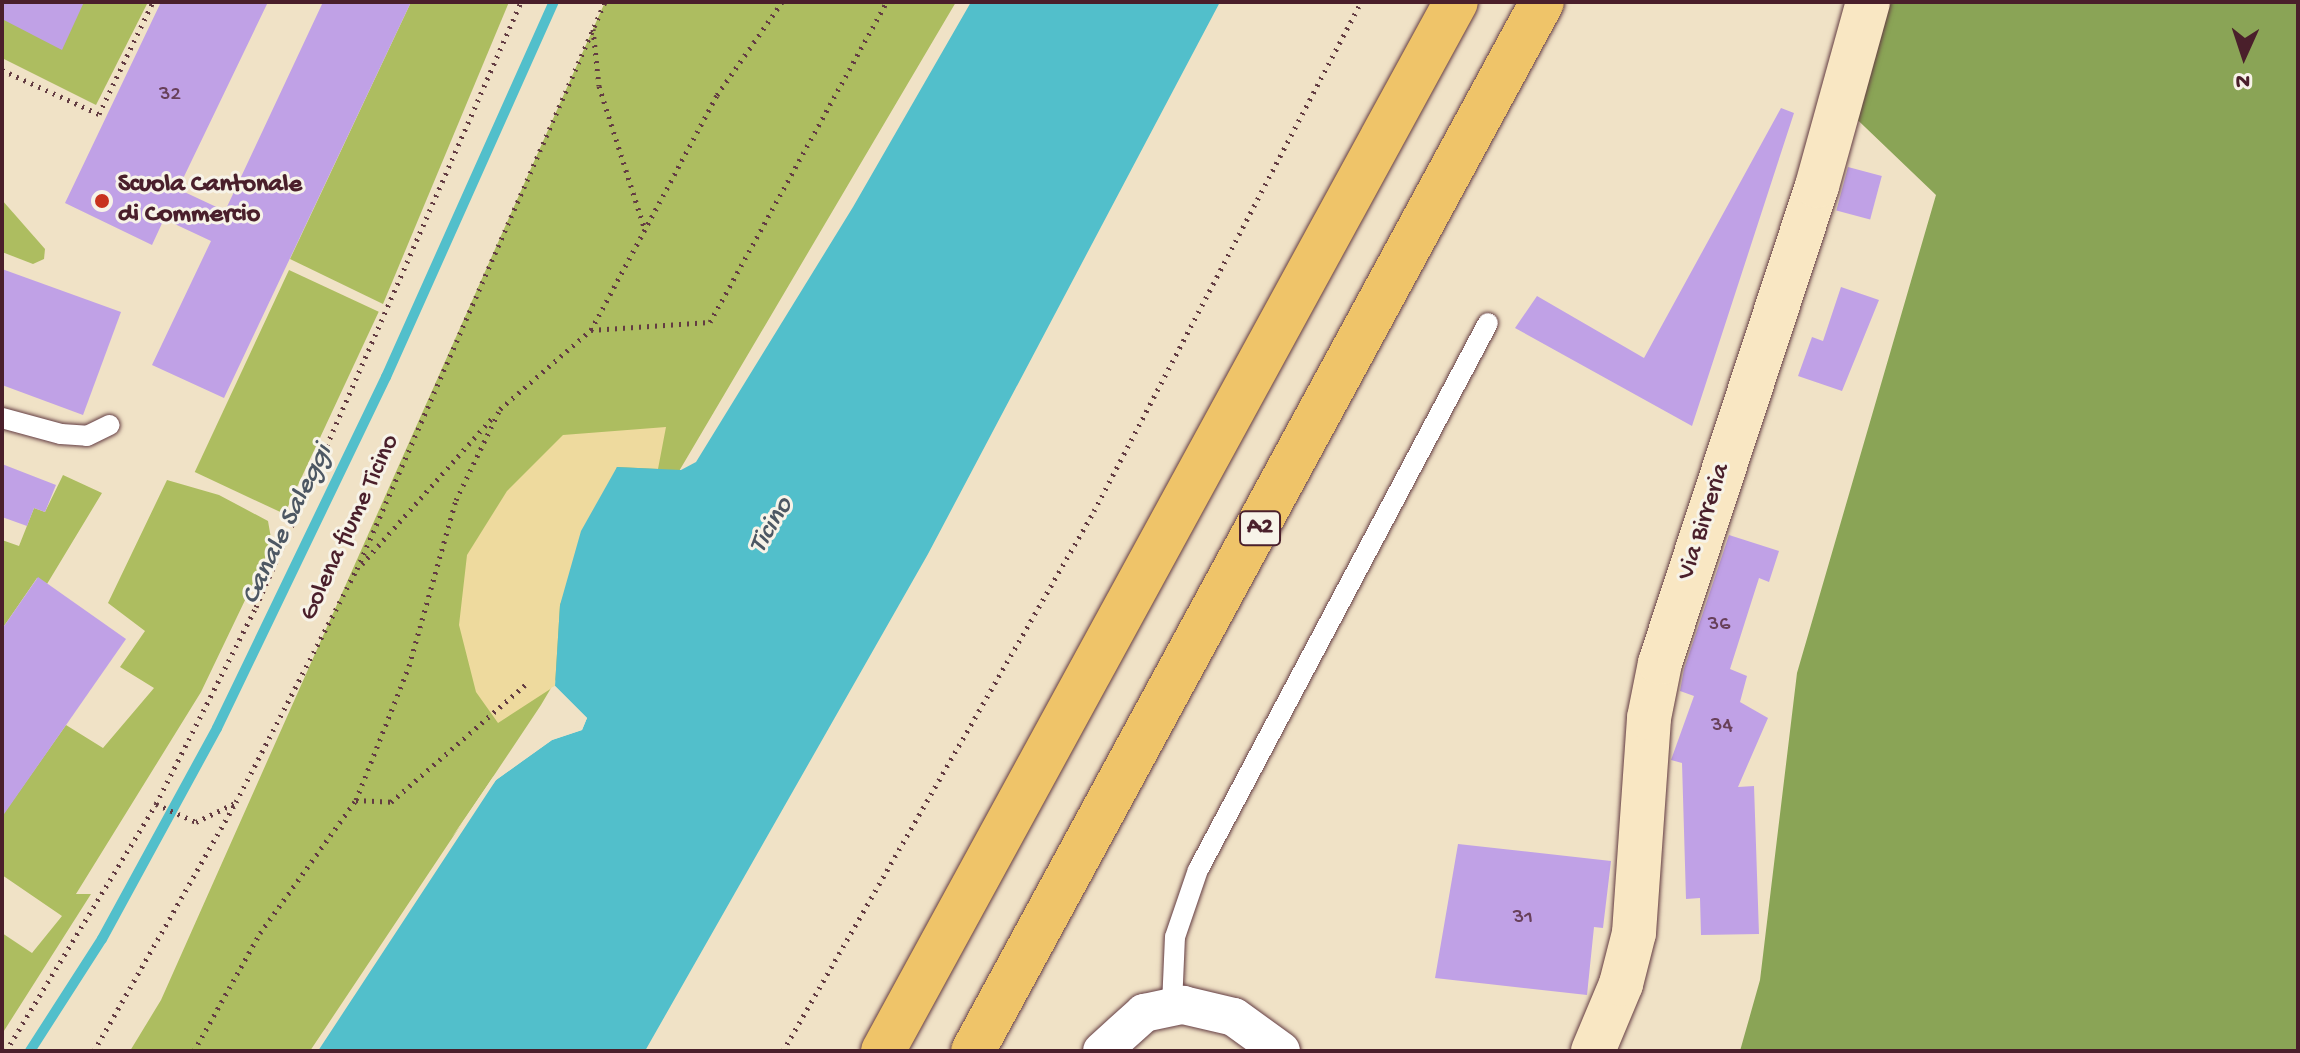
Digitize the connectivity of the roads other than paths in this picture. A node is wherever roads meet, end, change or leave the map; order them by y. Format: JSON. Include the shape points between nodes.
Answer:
{"nodes":[{"id":1,"x":1456,"y":2,"type":"edge"},
{"id":2,"x":1542,"y":2,"type":"edge"},
{"id":3,"x":1868,"y":2,"type":"edge"},
{"id":4,"x":1488,"y":323,"type":"dead end"},
{"id":5,"x":2,"y":418,"type":"edge"},
{"id":6,"x":110,"y":425,"type":"dead end"},
{"id":7,"x":1172,"y":1005,"type":"junction"},
{"id":8,"x":1275,"y":1049,"type":"edge"},
{"id":9,"x":883,"y":1051,"type":"edge"},
{"id":10,"x":973,"y":1051,"type":"edge"},
{"id":11,"x":1102,"y":1051,"type":"edge"},
{"id":12,"x":1593,"y":1051,"type":"edge"}],
"edges":[{"from":1,"to":9,"type":"highway"},
{"from":2,"to":10,"type":"highway","number":"A2"},
{"from":3,"to":12,"type":"street","name":"Via Birreria","via":[[1817,186],[1660,663],[1649,718],[1634,933],[1621,984]]},
{"from":4,"to":7,"type":"lane","via":[[1198,870],[1175,937]]},
{"from":5,"to":6,"type":"lane","via":[[87,436]]},
{"from":7,"to":8,"type":"street","via":[[1234,1017]]},
{"from":7,"to":11,"type":"street","via":[[1130,1022]]}]}
